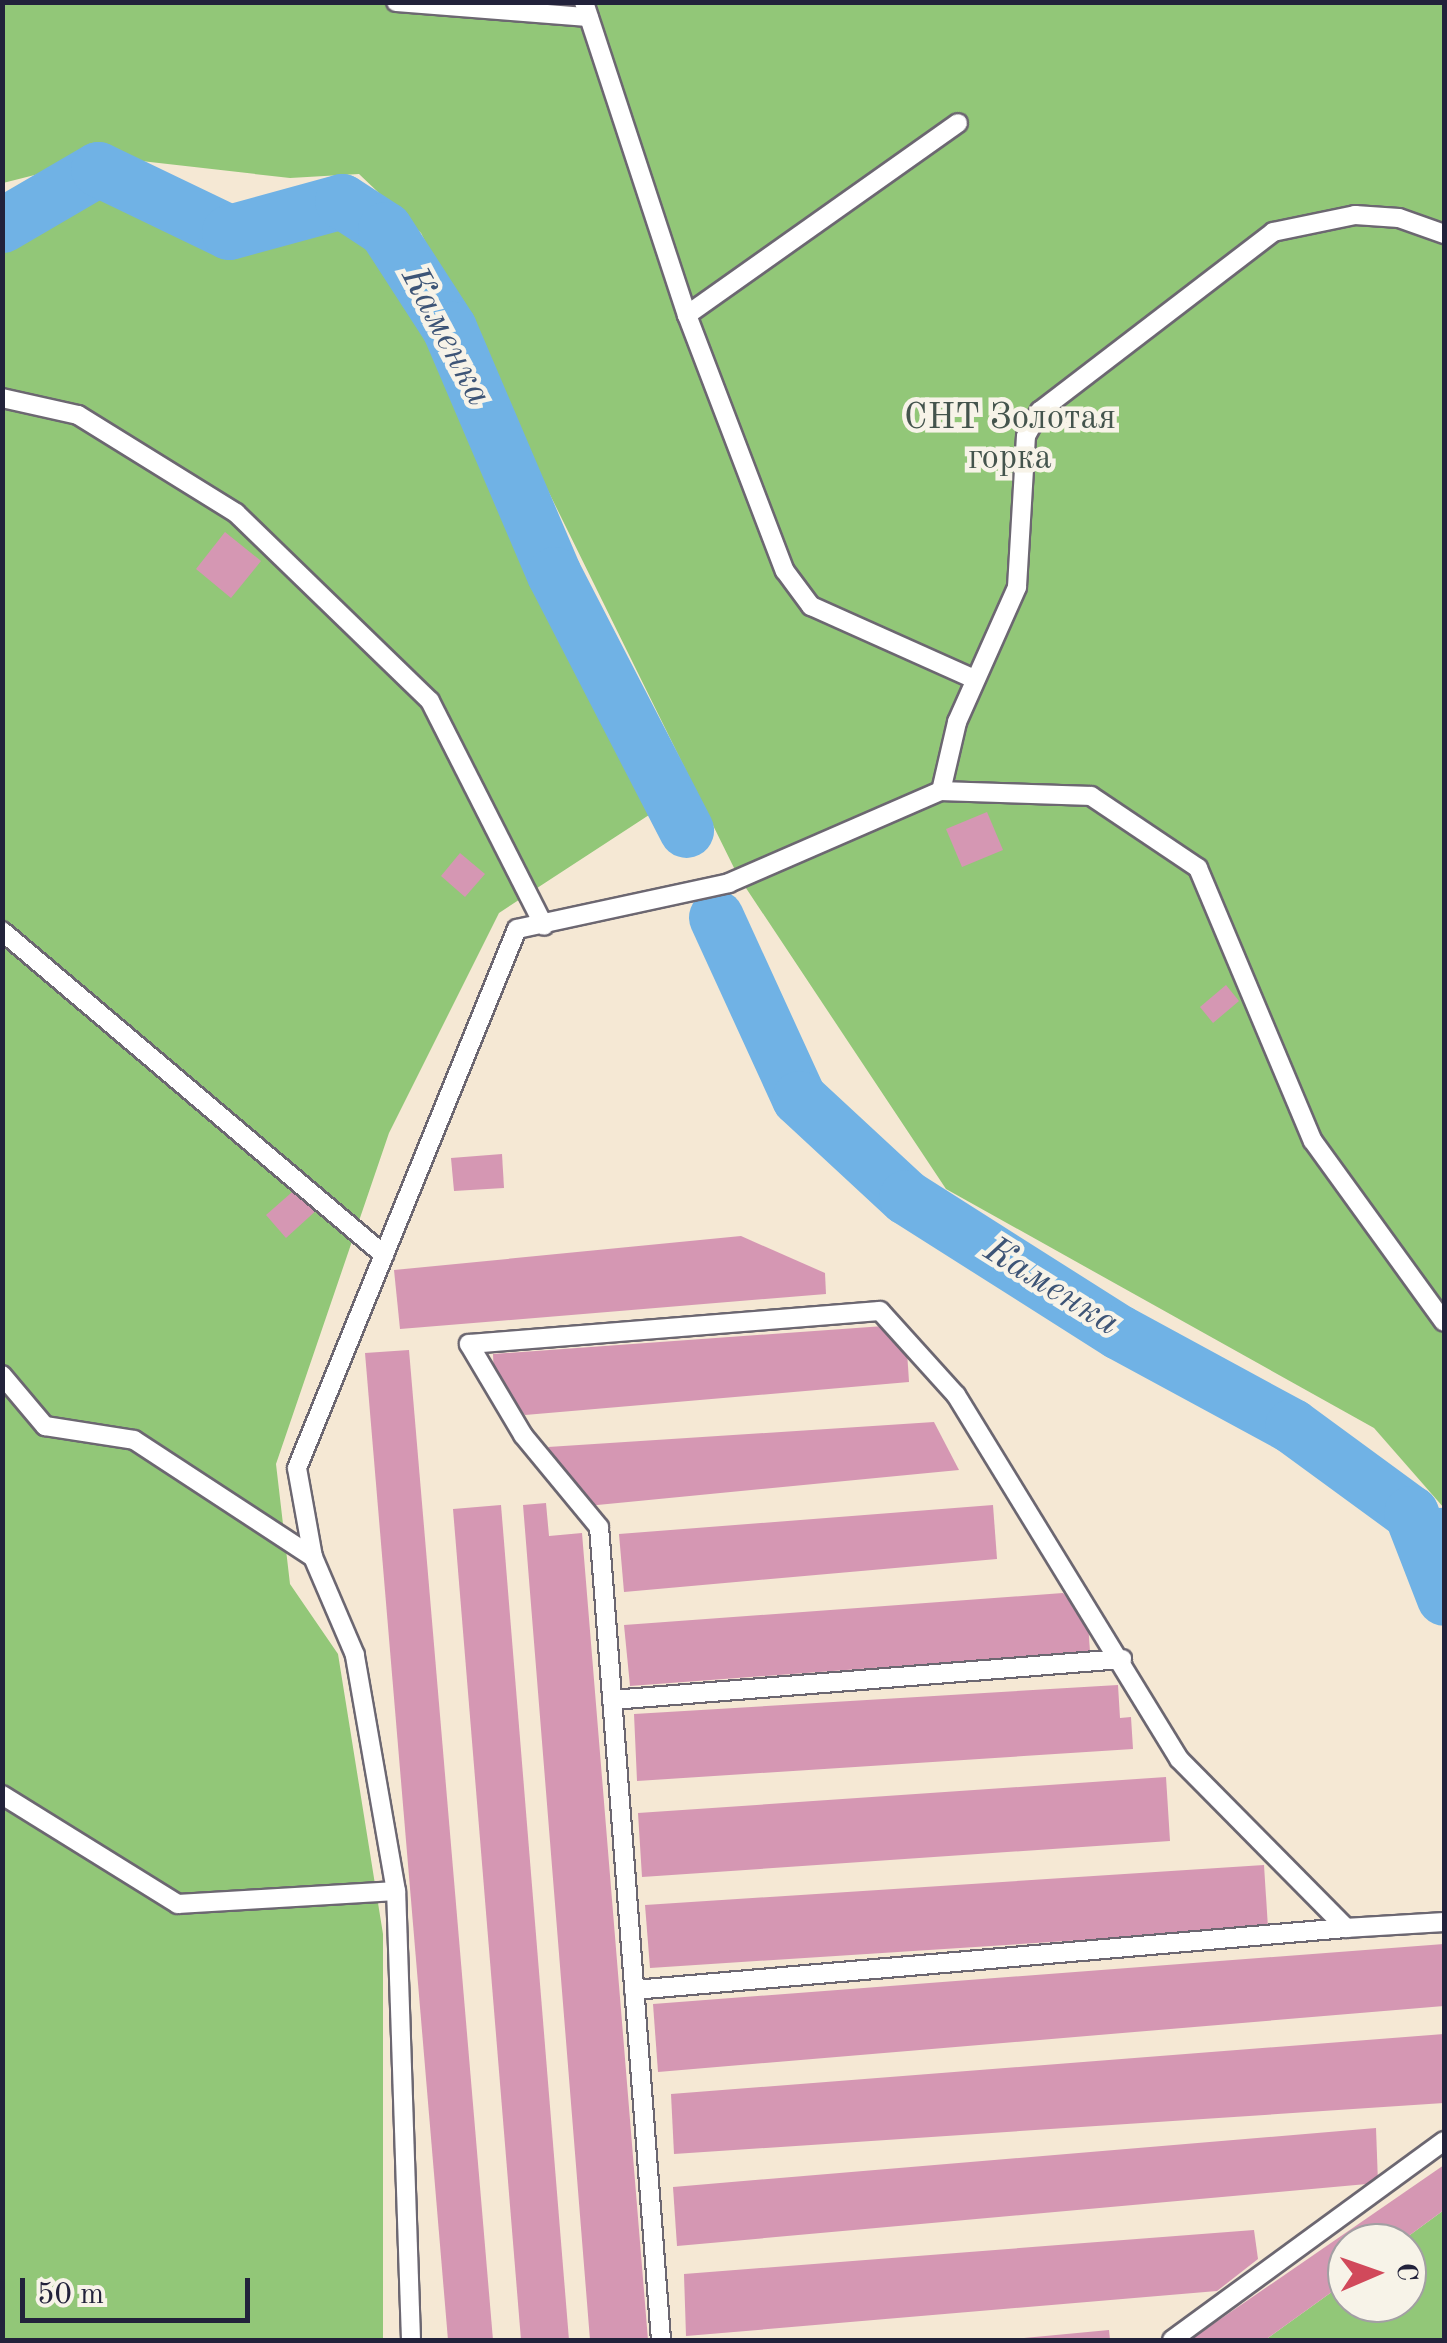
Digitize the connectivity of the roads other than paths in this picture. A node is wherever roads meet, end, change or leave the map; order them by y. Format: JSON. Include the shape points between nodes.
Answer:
{"nodes":[{"id":1,"x":396,"y":2,"type":"edge"},
{"id":2,"x":586,"y":10,"type":"edge"},
{"id":3,"x":958,"y":123,"type":"dead end"},
{"id":4,"x":1444,"y":234,"type":"edge"},
{"id":5,"x":687,"y":315,"type":"junction"},
{"id":6,"x":2,"y":398,"type":"edge"},
{"id":7,"x":974,"y":680,"type":"junction"},
{"id":8,"x":941,"y":791,"type":"junction"},
{"id":9,"x":544,"y":926,"type":"junction"},
{"id":10,"x":2,"y":931,"type":"edge"},
{"id":11,"x":384,"y":1255,"type":"junction"},
{"id":12,"x":1444,"y":1322,"type":"edge"},
{"id":13,"x":2,"y":1375,"type":"edge"},
{"id":14,"x":313,"y":1557,"type":"junction"},
{"id":15,"x":1122,"y":1659,"type":"junction"},
{"id":16,"x":612,"y":1700,"type":"junction"},
{"id":17,"x":2,"y":1795,"type":"edge"},
{"id":18,"x":396,"y":1891,"type":"junction"},
{"id":19,"x":1444,"y":1922,"type":"edge"},
{"id":20,"x":1346,"y":1928,"type":"junction"},
{"id":21,"x":634,"y":1990,"type":"junction"},
{"id":22,"x":1444,"y":2141,"type":"edge"},
{"id":23,"x":411,"y":2340,"type":"edge"},
{"id":24,"x":661,"y":2340,"type":"edge"},
{"id":25,"x":1172,"y":2340,"type":"edge"}],
"edges":[{"from":1,"to":2,"type":"lane"},
{"from":2,"to":5,"type":"lane"},
{"from":3,"to":5,"type":"lane"},
{"from":4,"to":7,"type":"lane","via":[[1399,218],[1356,214],[1272,232],[1040,412],[1026,436],[1028,499],[1017,587]]},
{"from":5,"to":7,"type":"lane","via":[[760,520],[811,606]]},
{"from":6,"to":9,"type":"lane","via":[[78,415],[236,514],[430,701]]},
{"from":7,"to":8,"type":"lane"},
{"from":8,"to":9,"type":"lane","via":[[729,883]]},
{"from":8,"to":12,"type":"lane","via":[[1091,796],[1198,868],[1313,1141]]},
{"from":9,"to":11,"type":"lane","via":[[517,929]]},
{"from":10,"to":11,"type":"lane"},
{"from":11,"to":14,"type":"lane","via":[[297,1468]]},
{"from":13,"to":14,"type":"lane","via":[[45,1426],[134,1440]]},
{"from":14,"to":18,"type":"lane","via":[[355,1655]]},
{"from":15,"to":16,"type":"lane"},
{"from":15,"to":16,"type":"lane","via":[[956,1396],[880,1311],[469,1344],[524,1435],[599,1527]]},
{"from":15,"to":20,"type":"lane","via":[[1179,1759]]},
{"from":16,"to":21,"type":"lane"},
{"from":17,"to":18,"type":"lane","via":[[178,1904]]},
{"from":18,"to":23,"type":"lane"},
{"from":19,"to":20,"type":"lane"},
{"from":20,"to":21,"type":"lane"},
{"from":21,"to":24,"type":"lane"},
{"from":22,"to":25,"type":"lane"}]}
